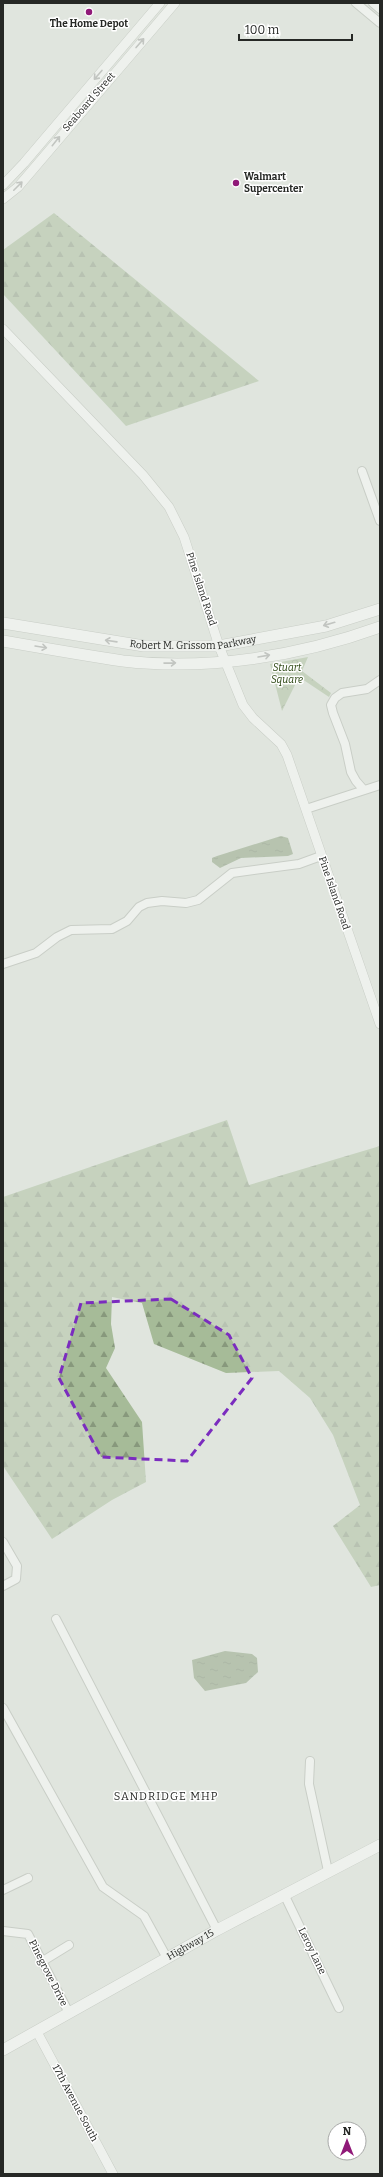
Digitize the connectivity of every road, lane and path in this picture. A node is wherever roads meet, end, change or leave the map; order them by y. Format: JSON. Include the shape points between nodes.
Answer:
{"nodes":[{"id":1,"x":160,"y":3,"type":"edge"},
{"id":2,"x":175,"y":3,"type":"edge"},
{"id":3,"x":356,"y":3,"type":"edge"},
{"id":4,"x":373,"y":3,"type":"edge"},
{"id":5,"x":380,"y":9,"type":"edge"},
{"id":6,"x":380,"y":23,"type":"edge"},
{"id":7,"x":3,"y":185,"type":"edge"},
{"id":8,"x":3,"y":199,"type":"edge"},
{"id":9,"x":3,"y":329,"type":"edge"},
{"id":10,"x":362,"y":471,"type":"dead end"},
{"id":11,"x":380,"y":520,"type":"edge"},
{"id":12,"x":380,"y":609,"type":"edge"},
{"id":13,"x":358,"y":616,"type":"junction"},
{"id":14,"x":3,"y":623,"type":"edge"},
{"id":15,"x":380,"y":627,"type":"edge"},
{"id":16,"x":360,"y":635,"type":"junction"},
{"id":17,"x":3,"y":641,"type":"edge"},
{"id":18,"x":220,"y":646,"type":"junction"},
{"id":19,"x":225,"y":662,"type":"junction"},
{"id":20,"x":380,"y":680,"type":"edge"},
{"id":21,"x":380,"y":785,"type":"edge"},
{"id":22,"x":363,"y":789,"type":"junction"},
{"id":23,"x":306,"y":809,"type":"junction"},
{"id":24,"x":321,"y":856,"type":"junction"},
{"id":25,"x":3,"y":964,"type":"edge"},
{"id":26,"x":380,"y":1024,"type":"edge"},
{"id":27,"x":3,"y":1542,"type":"edge"},
{"id":28,"x":3,"y":1586,"type":"edge"},
{"id":29,"x":56,"y":1618,"type":"dead end"},
{"id":30,"x":3,"y":1708,"type":"edge"},
{"id":31,"x":310,"y":1761,"type":"dead end"},
{"id":32,"x":380,"y":1845,"type":"edge"},
{"id":33,"x":328,"y":1871,"type":"junction"},
{"id":34,"x":28,"y":1878,"type":"dead end"},
{"id":35,"x":3,"y":1890,"type":"edge"},
{"id":36,"x":284,"y":1894,"type":"junction"},
{"id":37,"x":217,"y":1930,"type":"junction"},
{"id":38,"x":3,"y":1931,"type":"edge"},
{"id":39,"x":69,"y":1945,"type":"dead end"},
{"id":40,"x":167,"y":1958,"type":"junction"},
{"id":41,"x":43,"y":1960,"type":"junction"},
{"id":42,"x":339,"y":2008,"type":"dead end"},
{"id":43,"x":69,"y":2013,"type":"junction"},
{"id":44,"x":37,"y":2032,"type":"junction"},
{"id":45,"x":3,"y":2050,"type":"edge"},
{"id":46,"x":113,"y":2174,"type":"edge"}],
"edges":[{"from":1,"to":7,"type":"street","name":"Seaboard Street","one_way":true},
{"from":8,"to":2,"type":"street","name":"Seaboard Street","one_way":true,"via":[[18,187]]},
{"from":3,"to":6,"type":"street"},
{"from":4,"to":5,"type":"street"},
{"from":9,"to":18,"type":"street","name":"Pine Island Road","via":[[143,475],[169,507],[184,537]]},
{"from":10,"to":11,"type":"street"},
{"from":12,"to":13,"type":"main road","name":"Robert M. Grissom Parkway"},
{"from":13,"to":16,"type":"main road","via":[[354,624]]},
{"from":13,"to":18,"type":"main road","name":"Robert M. Grissom Parkway","one_way":true,"via":[[280,636]]},
{"from":18,"to":14,"type":"main road","name":"Robert M. Grissom Parkway","one_way":true,"via":[[144,646]]},
{"from":15,"to":16,"type":"main road","name":"Robert M. Grissom Parkway"},
{"from":19,"to":16,"type":"main road","name":"Robert M. Grissom Parkway","one_way":true,"via":[[310,648]]},
{"from":17,"to":19,"type":"main road","name":"Robert M. Grissom Parkway","one_way":true,"via":[[124,661]]},
{"from":18,"to":19,"type":"street","name":"Pine Island Road"},
{"from":19,"to":23,"type":"street","name":"Pine Island Road","via":[[243,705],[284,749]]},
{"from":20,"to":22,"type":"street","via":[[367,689],[342,693],[335,698],[331,706],[345,744],[351,772]]},
{"from":21,"to":22,"type":"street"},
{"from":22,"to":23,"type":"street"},
{"from":23,"to":24,"type":"street","name":"Pine Island Road"},
{"from":24,"to":25,"type":"street","via":[[299,864],[232,873],[198,900],[186,903],[162,900],[147,903],[139,907],[127,921],[112,929],[71,930],[36,953]]},
{"from":24,"to":26,"type":"street","name":"Pine Island Road"},
{"from":27,"to":28,"type":"street","via":[[17,1566],[16,1579]]},
{"from":29,"to":37,"type":"street"},
{"from":30,"to":40,"type":"street","via":[[104,1887],[144,1916]]},
{"from":31,"to":33,"type":"street","via":[[308,1784]]},
{"from":32,"to":33,"type":"main road","name":"Highway 15"},
{"from":33,"to":36,"type":"main road","name":"Highway 15"},
{"from":34,"to":35,"type":"street"},
{"from":36,"to":37,"type":"main road","name":"Highway 15"},
{"from":36,"to":42,"type":"street","name":"Leroy Lane"},
{"from":37,"to":40,"type":"main road","name":"Highway 15"},
{"from":38,"to":41,"type":"street","name":"Pinegrove Drive","via":[[28,1934]]},
{"from":39,"to":41,"type":"street"},
{"from":40,"to":43,"type":"main road","name":"Highway 15"},
{"from":41,"to":43,"type":"street","name":"Pinegrove Drive"},
{"from":43,"to":44,"type":"main road","name":"Highway 15"},
{"from":44,"to":45,"type":"main road","name":"Highway 15"},
{"from":44,"to":46,"type":"street","name":"17th Avenue South"}]}
